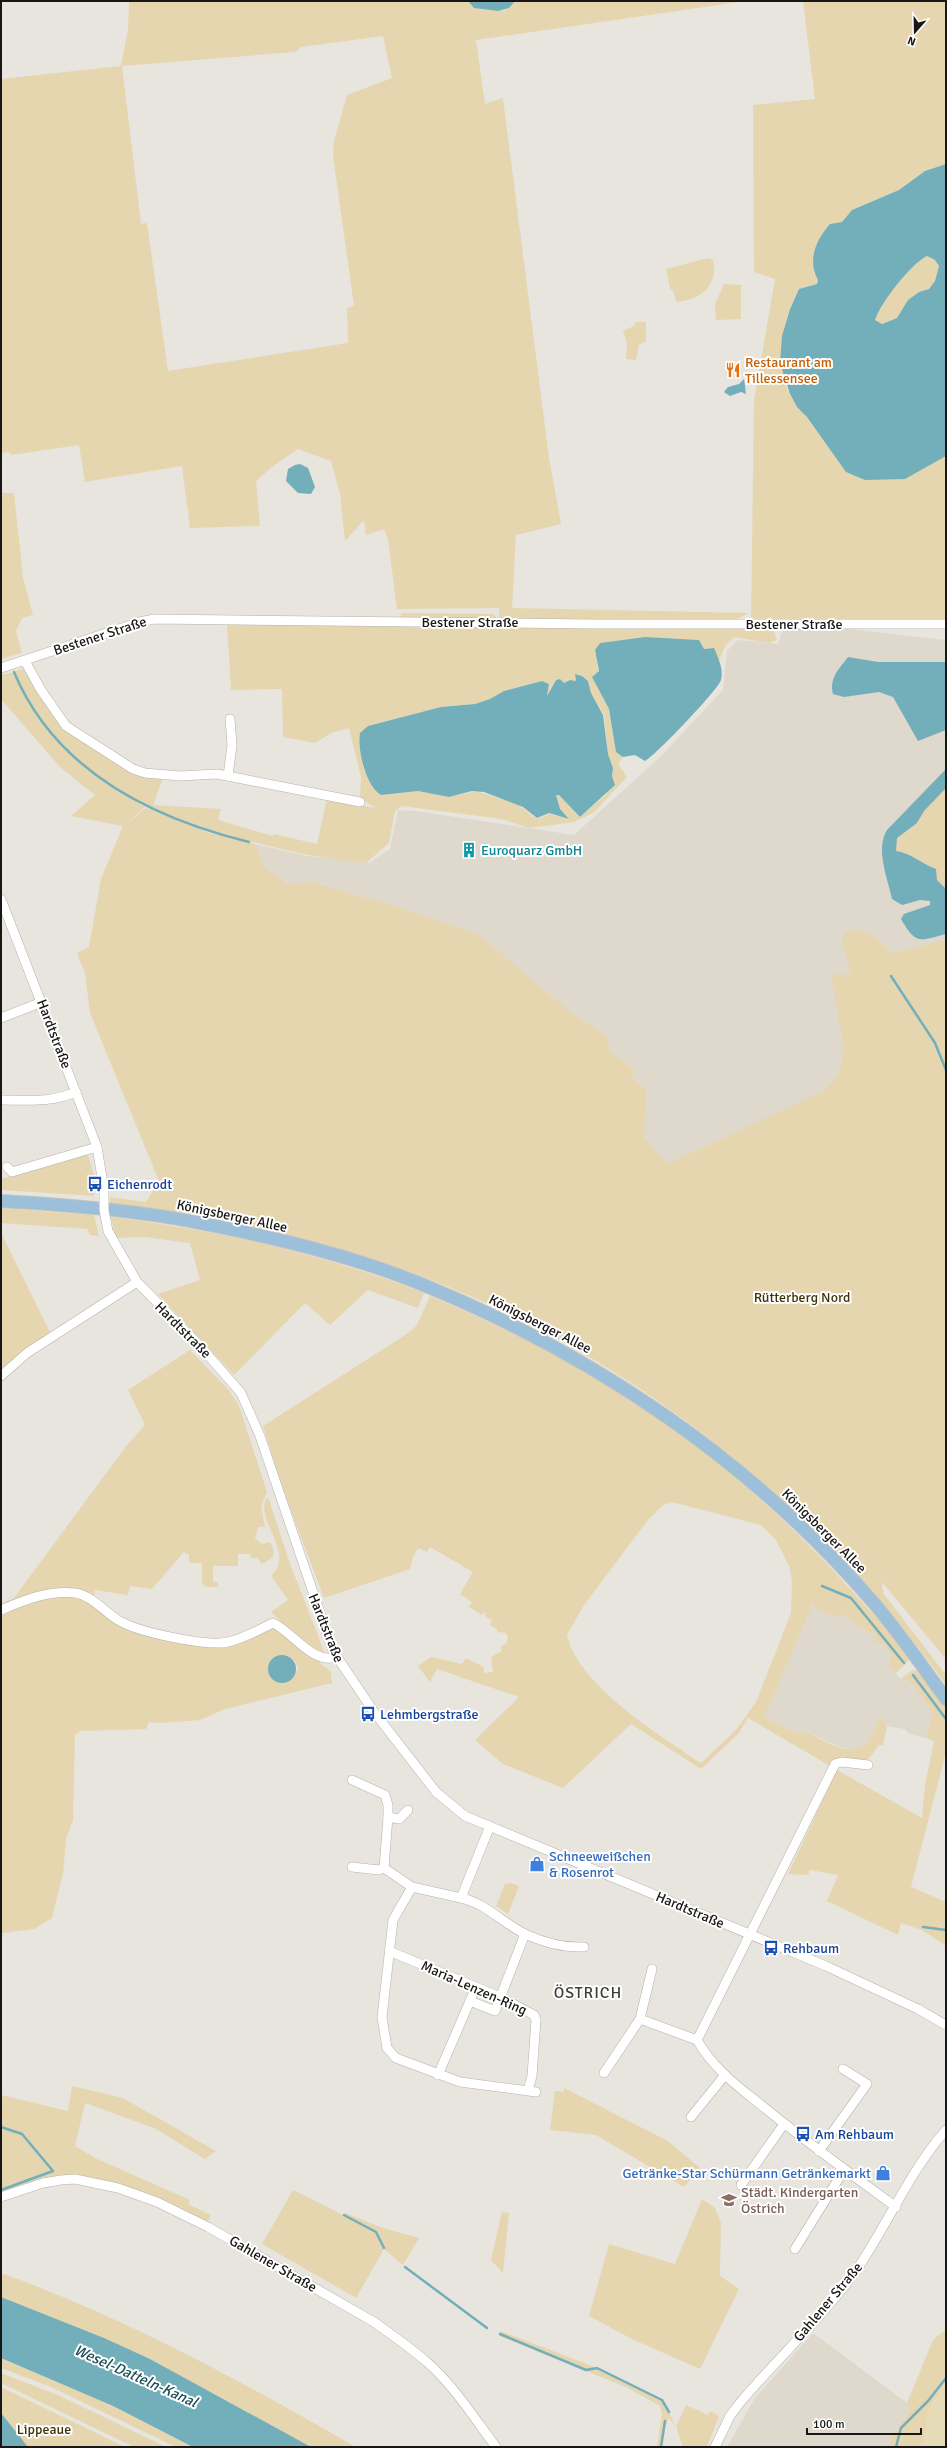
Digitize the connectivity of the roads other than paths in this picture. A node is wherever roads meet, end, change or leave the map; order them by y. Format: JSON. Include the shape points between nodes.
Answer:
{"nodes":[{"id":1,"x":946,"y":624,"type":"edge"},
{"id":2,"x":23,"y":661,"type":"junction"},
{"id":3,"x":1,"y":668,"type":"edge"},
{"id":4,"x":230,"y":719,"type":"dead end"},
{"id":5,"x":228,"y":776,"type":"junction"},
{"id":6,"x":360,"y":802,"type":"dead end"},
{"id":7,"x":1,"y":899,"type":"edge"},
{"id":8,"x":42,"y":1002,"type":"junction"},
{"id":9,"x":1,"y":1018,"type":"edge"},
{"id":10,"x":76,"y":1092,"type":"junction"},
{"id":11,"x":1,"y":1100,"type":"edge"},
{"id":12,"x":97,"y":1147,"type":"junction"},
{"id":13,"x":7,"y":1167,"type":"dead end"},
{"id":14,"x":1,"y":1201,"type":"edge"},
{"id":15,"x":137,"y":1282,"type":"junction"},
{"id":16,"x":1,"y":1376,"type":"edge"},
{"id":17,"x":1,"y":1610,"type":"edge"},
{"id":18,"x":337,"y":1657,"type":"junction"},
{"id":19,"x":946,"y":1699,"type":"edge"},
{"id":20,"x":868,"y":1765,"type":"dead end"},
{"id":21,"x":352,"y":1780,"type":"dead end"},
{"id":22,"x":408,"y":1810,"type":"dead end"},
{"id":23,"x":388,"y":1817,"type":"junction"},
{"id":24,"x":490,"y":1826,"type":"junction"},
{"id":25,"x":352,"y":1867,"type":"dead end"},
{"id":26,"x":384,"y":1868,"type":"junction"},
{"id":27,"x":412,"y":1887,"type":"junction"},
{"id":28,"x":461,"y":1898,"type":"junction"},
{"id":29,"x":525,"y":1934,"type":"junction"},
{"id":30,"x":751,"y":1936,"type":"junction"},
{"id":31,"x":584,"y":1946,"type":"dead end"},
{"id":32,"x":389,"y":1951,"type":"junction"},
{"id":33,"x":652,"y":1969,"type":"dead end"},
{"id":34,"x":476,"y":1987,"type":"junction"},
{"id":35,"x":500,"y":1997,"type":"junction"},
{"id":36,"x":470,"y":2001,"type":"junction"},
{"id":37,"x":640,"y":2018,"type":"junction"},
{"id":38,"x":946,"y":2025,"type":"edge"},
{"id":39,"x":698,"y":2040,"type":"junction"},
{"id":40,"x":843,"y":2069,"type":"dead end"},
{"id":41,"x":604,"y":2073,"type":"dead end"},
{"id":42,"x":438,"y":2075,"type":"junction"},
{"id":43,"x":724,"y":2075,"type":"junction"},
{"id":44,"x":691,"y":2117,"type":"dead end"},
{"id":45,"x":784,"y":2124,"type":"junction"},
{"id":46,"x":946,"y":2130,"type":"edge"},
{"id":47,"x":819,"y":2152,"type":"junction"},
{"id":48,"x":844,"y":2170,"type":"junction"},
{"id":49,"x":741,"y":2185,"type":"dead end"},
{"id":50,"x":1,"y":2197,"type":"edge"},
{"id":51,"x":896,"y":2207,"type":"junction"},
{"id":52,"x":795,"y":2249,"type":"dead end"},
{"id":53,"x":496,"y":2447,"type":"edge"},
{"id":54,"x":716,"y":2447,"type":"edge"}],
"edges":[{"from":1,"to":2,"type":"street","name":"Bestener Straße","via":[[593,624],[154,619]]},
{"from":2,"to":3,"type":"street","name":"Bestener Straße"},
{"from":2,"to":5,"type":"street","via":[[66,726],[133,769],[146,773],[180,776]]},
{"from":4,"to":5,"type":"street","via":[[232,745]]},
{"from":5,"to":6,"type":"street"},
{"from":7,"to":8,"type":"street","name":"Hardtstraße"},
{"from":8,"to":9,"type":"street"},
{"from":8,"to":10,"type":"street","name":"Hardtstraße"},
{"from":10,"to":11,"type":"street","via":[[45,1101]]},
{"from":10,"to":12,"type":"street","name":"Hardtstraße"},
{"from":12,"to":13,"type":"street","via":[[12,1172]]},
{"from":12,"to":15,"type":"street","name":"Hardtstraße","bridge":true,"via":[[108,1231]]},
{"from":14,"to":19,"type":"main road","name":"Königsberger Allee","via":[[85,1207],[198,1222],[316,1250],[424,1285],[514,1326],[602,1372],[676,1422],[724,1459],[802,1526],[872,1601]]},
{"from":15,"to":16,"type":"street","via":[[27,1353]]},
{"from":15,"to":18,"type":"street","name":"Hardtstraße","via":[[200,1346],[241,1393],[260,1436],[316,1606]]},
{"from":17,"to":18,"type":"street","via":[[36,1597],[75,1593],[88,1598],[119,1621],[144,1631],[214,1643],[237,1640],[273,1623],[282,1627],[320,1657],[329,1660]]},
{"from":18,"to":24,"type":"street","name":"Hardtstraße","via":[[374,1712],[436,1792],[465,1816]]},
{"from":20,"to":30,"type":"street","via":[[842,1762],[835,1764]]},
{"from":21,"to":23,"type":"street","via":[[385,1795]]},
{"from":22,"to":23,"type":"street","via":[[399,1819]]},
{"from":23,"to":26,"type":"street"},
{"from":24,"to":28,"type":"street"},
{"from":24,"to":30,"type":"street","name":"Hardtstraße"},
{"from":25,"to":26,"type":"street","via":[[379,1870]]},
{"from":26,"to":27,"type":"street"},
{"from":27,"to":28,"type":"street"},
{"from":27,"to":32,"type":"street","name":"Maria-Lenzen-Ring","via":[[393,1920]]},
{"from":28,"to":29,"type":"street","via":[[472,1900]]},
{"from":29,"to":31,"type":"street","via":[[571,1947]]},
{"from":29,"to":35,"type":"street"},
{"from":30,"to":38,"type":"street","name":"Hardtstraße","via":[[826,1966],[918,2009]]},
{"from":30,"to":39,"type":"street"},
{"from":32,"to":34,"type":"street","name":"Maria-Lenzen-Ring"},
{"from":32,"to":42,"type":"street","name":"Maria-Lenzen-Ring","via":[[382,2017],[387,2048],[396,2058]]},
{"from":33,"to":37,"type":"street"},
{"from":34,"to":35,"type":"street","name":"Maria-Lenzen-Ring"},
{"from":34,"to":36,"type":"street"},
{"from":35,"to":36,"type":"street","via":[[495,2011]]},
{"from":35,"to":42,"type":"street","name":"Maria-Lenzen-Ring","via":[[531,2013],[536,2020],[532,2091],[460,2082]]},
{"from":36,"to":42,"type":"street"},
{"from":37,"to":39,"type":"street"},
{"from":37,"to":41,"type":"street"},
{"from":39,"to":43,"type":"street","via":[[708,2060]]},
{"from":40,"to":47,"type":"street","via":[[867,2084]]},
{"from":43,"to":44,"type":"street"},
{"from":43,"to":45,"type":"street"},
{"from":45,"to":47,"type":"street"},
{"from":45,"to":49,"type":"street"},
{"from":46,"to":51,"type":"street","name":"Gahlener Straße"},
{"from":47,"to":48,"type":"street"},
{"from":48,"to":51,"type":"street"},
{"from":48,"to":52,"type":"street"},
{"from":50,"to":53,"type":"street","name":"Gahlener Straße","via":[[43,2183],[75,2179],[118,2188],[178,2212],[367,2318],[399,2340],[429,2364]]},
{"from":51,"to":54,"type":"street","name":"Gahlener Straße","via":[[842,2290],[730,2416]]}]}
